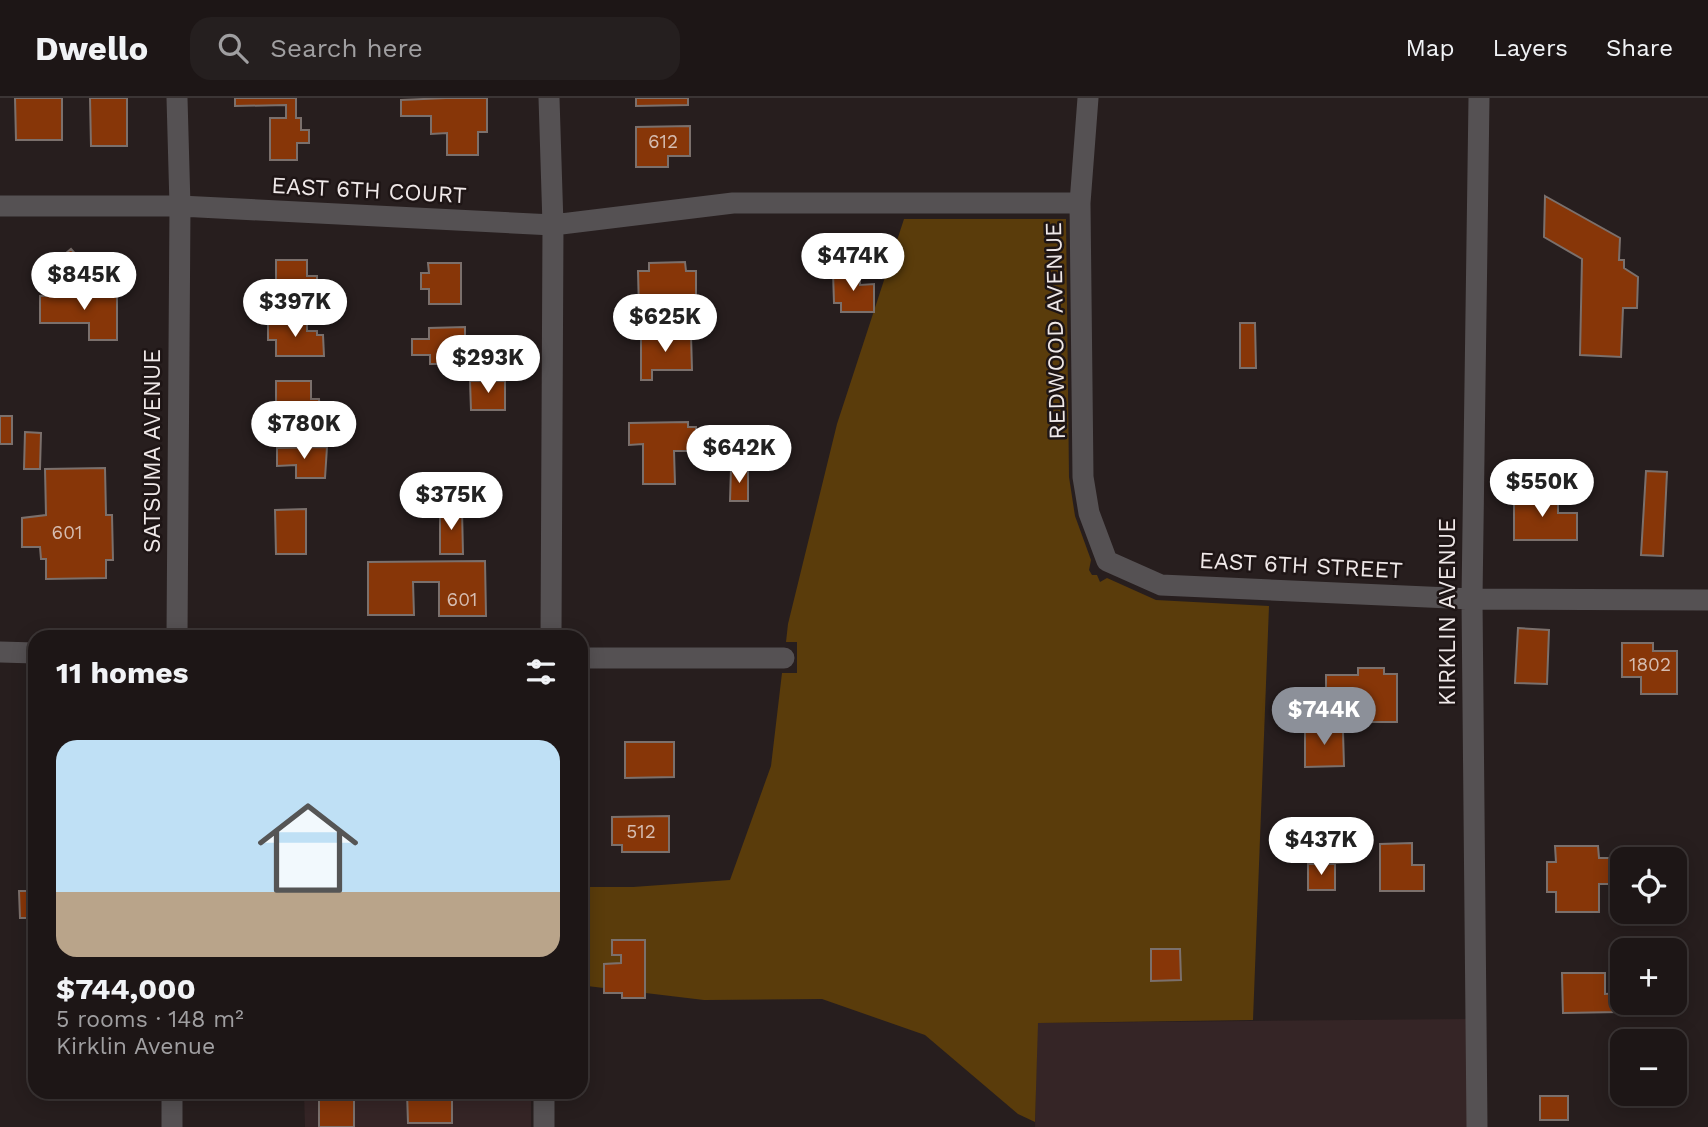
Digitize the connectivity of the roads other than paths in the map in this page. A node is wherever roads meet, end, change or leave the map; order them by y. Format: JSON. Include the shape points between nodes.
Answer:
{"nodes":[{"id":1,"x":177,"y":98,"type":"edge"},
{"id":2,"x":550,"y":98,"type":"edge"},
{"id":3,"x":1088,"y":98,"type":"edge"},
{"id":4,"x":1479,"y":98,"type":"edge"},
{"id":5,"x":1080,"y":203,"type":"junction"},
{"id":6,"x":0,"y":206,"type":"edge"},
{"id":7,"x":180,"y":206,"type":"junction"},
{"id":8,"x":553,"y":225,"type":"junction"},
{"id":9,"x":1107,"y":561,"type":"joint"},
{"id":10,"x":1472,"y":599,"type":"junction"},
{"id":11,"x":1708,"y":600,"type":"edge"},
{"id":12,"x":177,"y":630,"type":"edge"},
{"id":13,"x":551,"y":630,"type":"edge"},
{"id":14,"x":0,"y":652,"type":"edge"},
{"id":15,"x":28,"y":653,"type":"edge"},
{"id":16,"x":588,"y":658,"type":"edge"},
{"id":17,"x":784,"y":658,"type":"dead end"},
{"id":18,"x":172,"y":1099,"type":"edge"},
{"id":19,"x":544,"y":1099,"type":"edge"},
{"id":20,"x":172,"y":1127,"type":"edge"},
{"id":21,"x":544,"y":1127,"type":"edge"},
{"id":22,"x":1477,"y":1127,"type":"edge"}],
"edges":[{"from":1,"to":7,"type":"street","name":"SATSUMA AVENUE"},
{"from":2,"to":8,"type":"street"},
{"from":3,"to":5,"type":"street","name":"REDWOOD AVENUE"},
{"from":4,"to":10,"type":"street","name":"KIRKLIN AVENUE"},
{"from":5,"to":8,"type":"street","name":"EAST 6TH COURT","via":[[733,203]]},
{"from":5,"to":9,"type":"street","name":"REDWOOD AVENUE","via":[[1083,477],[1089,513]]},
{"from":6,"to":7,"type":"street","name":"EAST 6TH COURT"},
{"from":7,"to":8,"type":"street","name":"EAST 6TH COURT"},
{"from":7,"to":12,"type":"street","name":"SATSUMA AVENUE"},
{"from":8,"to":13,"type":"street"},
{"from":9,"to":10,"type":"street","name":"EAST 6TH STREET","via":[[1161,585]]},
{"from":10,"to":11,"type":"street","name":"EAST 6TH STREET"},
{"from":10,"to":22,"type":"street","name":"KIRKLIN AVENUE"},
{"from":14,"to":15,"type":"street"},
{"from":16,"to":17,"type":"street"},
{"from":18,"to":20,"type":"street"},
{"from":19,"to":21,"type":"street"}]}
